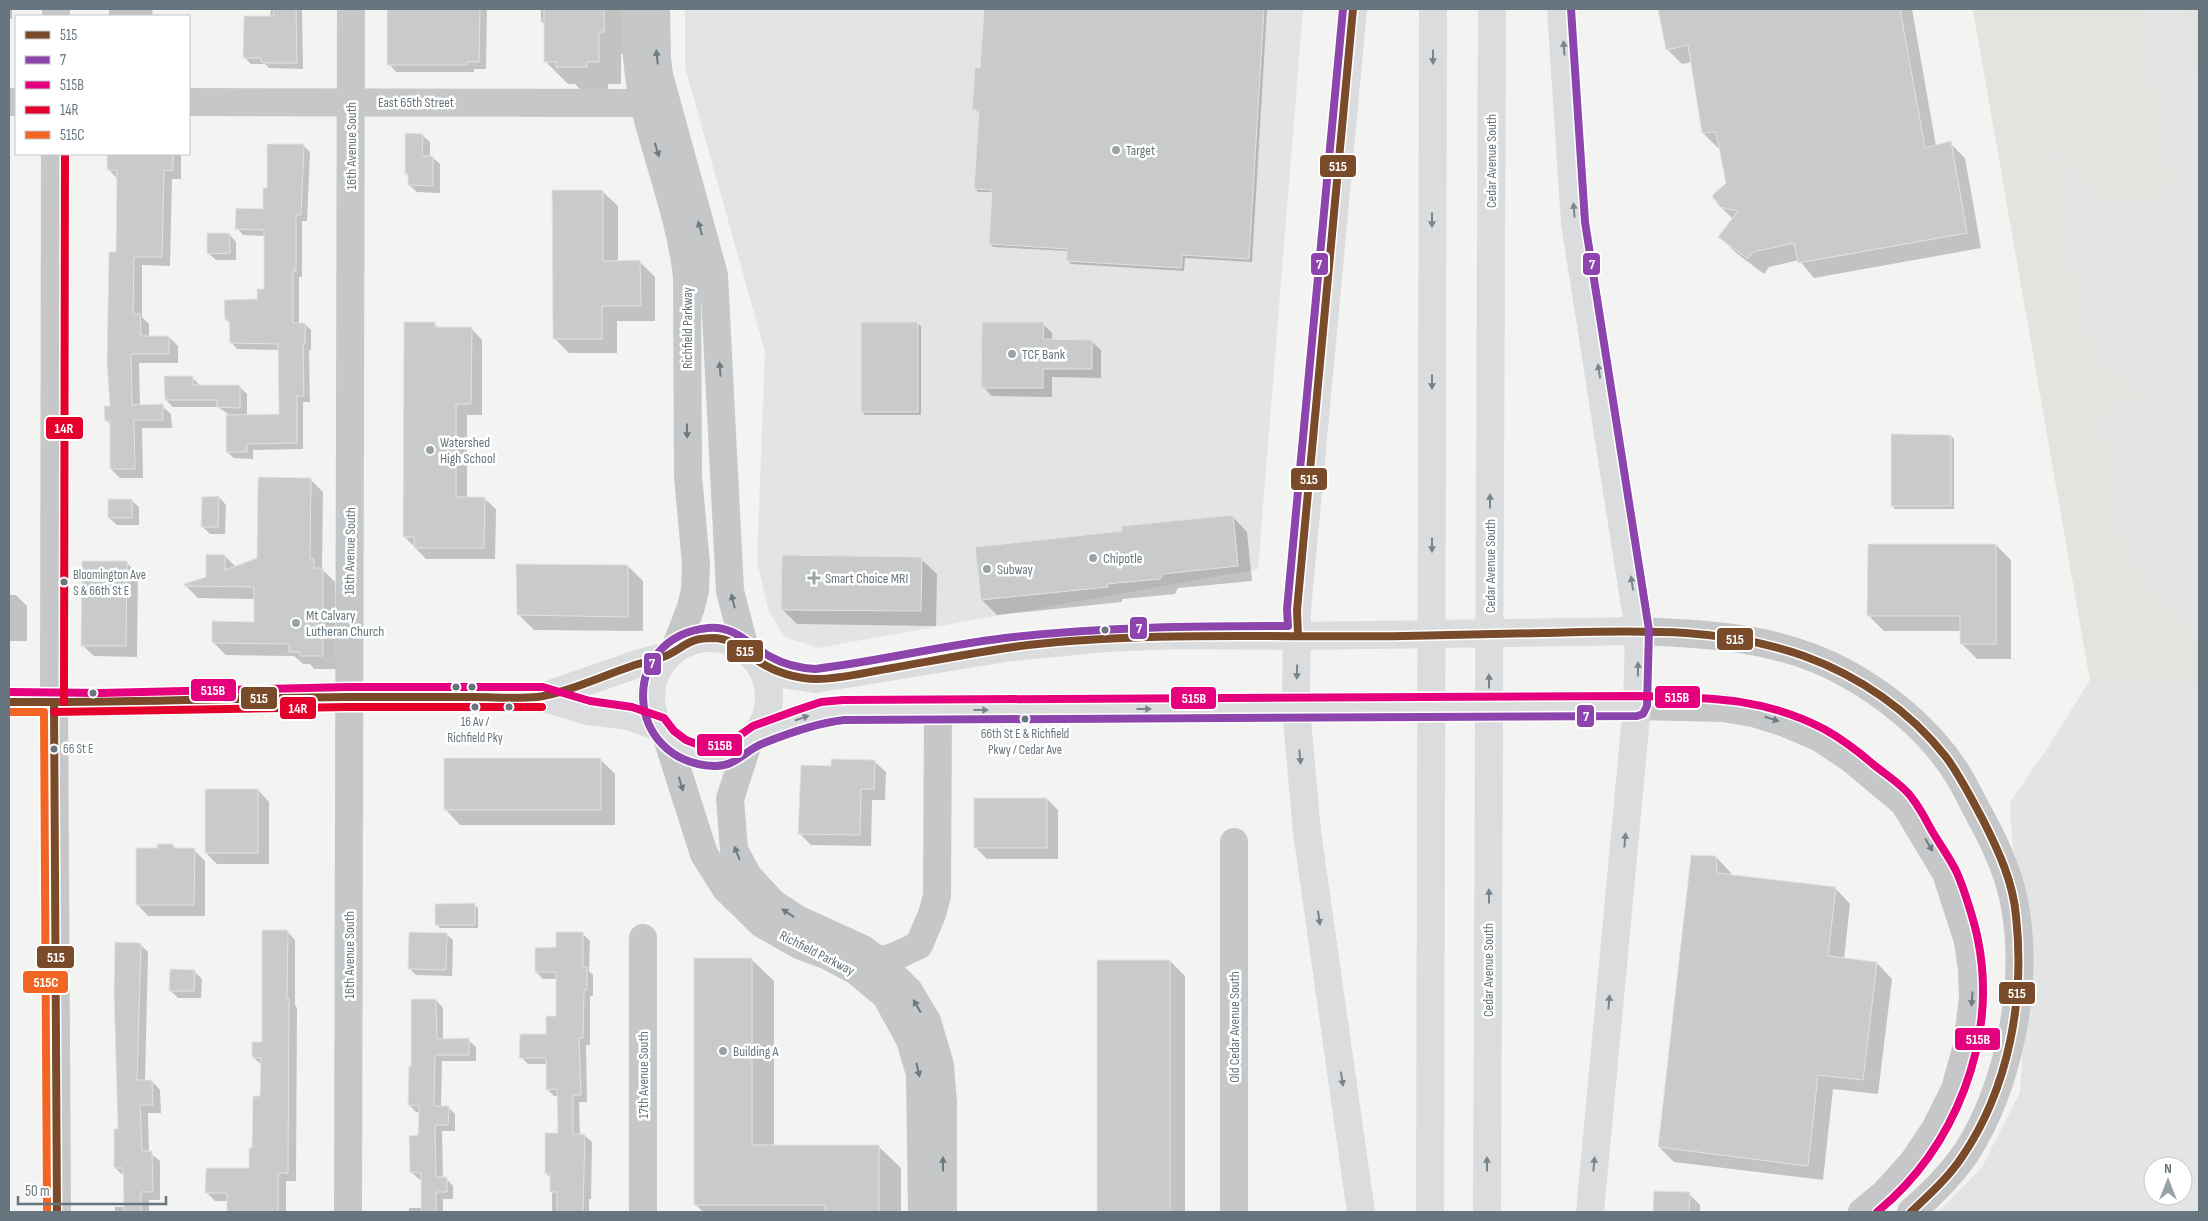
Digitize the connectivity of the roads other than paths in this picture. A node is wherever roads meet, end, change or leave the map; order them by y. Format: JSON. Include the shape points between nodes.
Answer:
{"nodes":[{"id":1,"x":351,"y":9,"type":"edge"},
{"id":2,"x":636,"y":9,"type":"edge"},
{"id":3,"x":656,"y":9,"type":"edge"},
{"id":4,"x":1353,"y":9,"type":"edge"},
{"id":5,"x":1433,"y":9,"type":"edge"},
{"id":6,"x":1492,"y":9,"type":"edge"},
{"id":7,"x":1561,"y":9,"type":"edge"},
{"id":8,"x":190,"y":102,"type":"edge"},
{"id":9,"x":350,"y":102,"type":"junction"},
{"id":10,"x":644,"y":103,"type":"junction"},
{"id":11,"x":55,"y":155,"type":"edge"},
{"id":12,"x":686,"y":396,"type":"junction"},
{"id":13,"x":726,"y":506,"type":"junction"},
{"id":14,"x":1639,"y":631,"type":"junction"},
{"id":15,"x":1298,"y":636,"type":"junction"},
{"id":16,"x":671,"y":653,"type":"junction"},
{"id":17,"x":751,"y":655,"type":"junction"},
{"id":18,"x":348,"y":696,"type":"junction"},
{"id":19,"x":542,"y":697,"type":"junction"},
{"id":20,"x":9,"y":702,"type":"edge"},
{"id":21,"x":54,"y":702,"type":"junction"},
{"id":22,"x":1637,"y":706,"type":"junction"},
{"id":23,"x":1296,"y":708,"type":"junction"},
{"id":24,"x":938,"y":710,"type":"junction"},
{"id":25,"x":663,"y":732,"type":"junction"},
{"id":26,"x":752,"y":739,"type":"junction"},
{"id":27,"x":1234,"y":842,"type":"dead end"},
{"id":28,"x":643,"y":938,"type":"dead end"},
{"id":29,"x":879,"y":961,"type":"junction"},
{"id":30,"x":57,"y":1212,"type":"edge"},
{"id":31,"x":348,"y":1212,"type":"edge"},
{"id":32,"x":643,"y":1212,"type":"edge"},
{"id":33,"x":922,"y":1212,"type":"edge"},
{"id":34,"x":943,"y":1212,"type":"edge"},
{"id":35,"x":1234,"y":1212,"type":"edge"},
{"id":36,"x":1361,"y":1212,"type":"edge"},
{"id":37,"x":1430,"y":1212,"type":"edge"},
{"id":38,"x":1487,"y":1212,"type":"edge"},
{"id":39,"x":1590,"y":1212,"type":"edge"},
{"id":40,"x":1862,"y":1212,"type":"edge"},
{"id":41,"x":1911,"y":1212,"type":"edge"}],
"edges":[{"from":1,"to":9,"type":"street","name":"16th Avenue South"},
{"from":2,"to":10,"type":"street","name":"Richfield Parkway","via":[[636,58]]},
{"from":13,"to":3,"type":"street","name":"Richfield Parkway","one_way":true,"via":[[714,275],[659,75]]},
{"from":4,"to":15,"type":"main road"},
{"from":5,"to":37,"type":"main road","one_way":true},
{"from":38,"to":6,"type":"main road","name":"Cedar Avenue South","one_way":true},
{"from":14,"to":7,"type":"main road","one_way":true,"via":[[1574,223]]},
{"from":8,"to":9,"type":"street","name":"East 65th Street"},
{"from":9,"to":10,"type":"street","name":"East 65th Street"},
{"from":9,"to":18,"type":"street","name":"16th Avenue South"},
{"from":10,"to":12,"type":"street","name":"Richfield Parkway","one_way":true,"via":[[683,246],[687,276]]},
{"from":11,"to":21,"type":"street"},
{"from":12,"to":13,"type":"street","via":[[707,406]]},
{"from":12,"to":16,"type":"street","name":"Richfield Parkway","one_way":true,"via":[[695,590]]},
{"from":17,"to":13,"type":"street","name":"Richfield Parkway","one_way":true,"via":[[730,591]]},
{"from":14,"to":15,"type":"main road"},
{"from":22,"to":14,"type":"main road","one_way":true},
{"from":14,"to":41,"type":"street","via":[[1711,634],[1760,642],[1802,654],[1842,671],[1907,715],[1933,741],[1958,774],[2000,853],[2015,906],[2020,970],[2006,1059],[1991,1105],[1966,1153]]},
{"from":15,"to":17,"type":"main road","via":[[1175,635],[1091,639],[1012,647],[815,679],[788,676]]},
{"from":15,"to":23,"type":"main road","one_way":true},
{"from":16,"to":17,"type":"main road","via":[[691,641],[710,638],[728,640]]},
{"from":16,"to":19,"type":"main road"},
{"from":16,"to":25,"type":"main road","via":[[656,672],[651,690],[652,709]]},
{"from":17,"to":26,"type":"main road","via":[[767,678],[770,698],[766,718]]},
{"from":18,"to":19,"type":"main road"},
{"from":18,"to":21,"type":"main road"},
{"from":18,"to":31,"type":"street","name":"16th Avenue South"},
{"from":19,"to":25,"type":"main road","via":[[588,711],[629,716]]},
{"from":20,"to":21,"type":"main road"},
{"from":21,"to":30,"type":"street"},
{"from":22,"to":23,"type":"main road"},
{"from":39,"to":22,"type":"main road","one_way":true},
{"from":22,"to":40,"type":"street","one_way":true,"via":[[1723,708],[1785,723],[1820,738],[1850,758],[1904,803],[1946,873],[1968,941],[1972,970],[1973,998],[1967,1046],[1955,1089],[1935,1129],[1913,1162]]},
{"from":24,"to":23,"type":"main road","one_way":true},
{"from":23,"to":36,"type":"main road","one_way":true,"via":[[1307,832]]},
{"from":26,"to":24,"type":"main road","one_way":true,"via":[[823,712]]},
{"from":24,"to":29,"type":"street","via":[[937,896],[919,944]]},
{"from":25,"to":26,"type":"main road","via":[[681,749],[698,755],[732,752]]},
{"from":25,"to":33,"type":"street","name":"Richfield Parkway","one_way":true,"via":[[704,854],[726,889],[762,924],[799,945],[856,970],[886,996],[910,1040],[920,1074]]},
{"from":29,"to":26,"type":"street","name":"Richfield Parkway","one_way":true,"via":[[797,919],[773,903],[748,876],[734,850],[730,799]]},
{"from":27,"to":35,"type":"street","name":"Old Cedar Avenue South"},
{"from":28,"to":32,"type":"street","name":"17th Avenue South"},
{"from":34,"to":29,"type":"street","name":"Richfield Parkway","one_way":true,"via":[[940,1065],[927,1022],[909,991]]}]}
